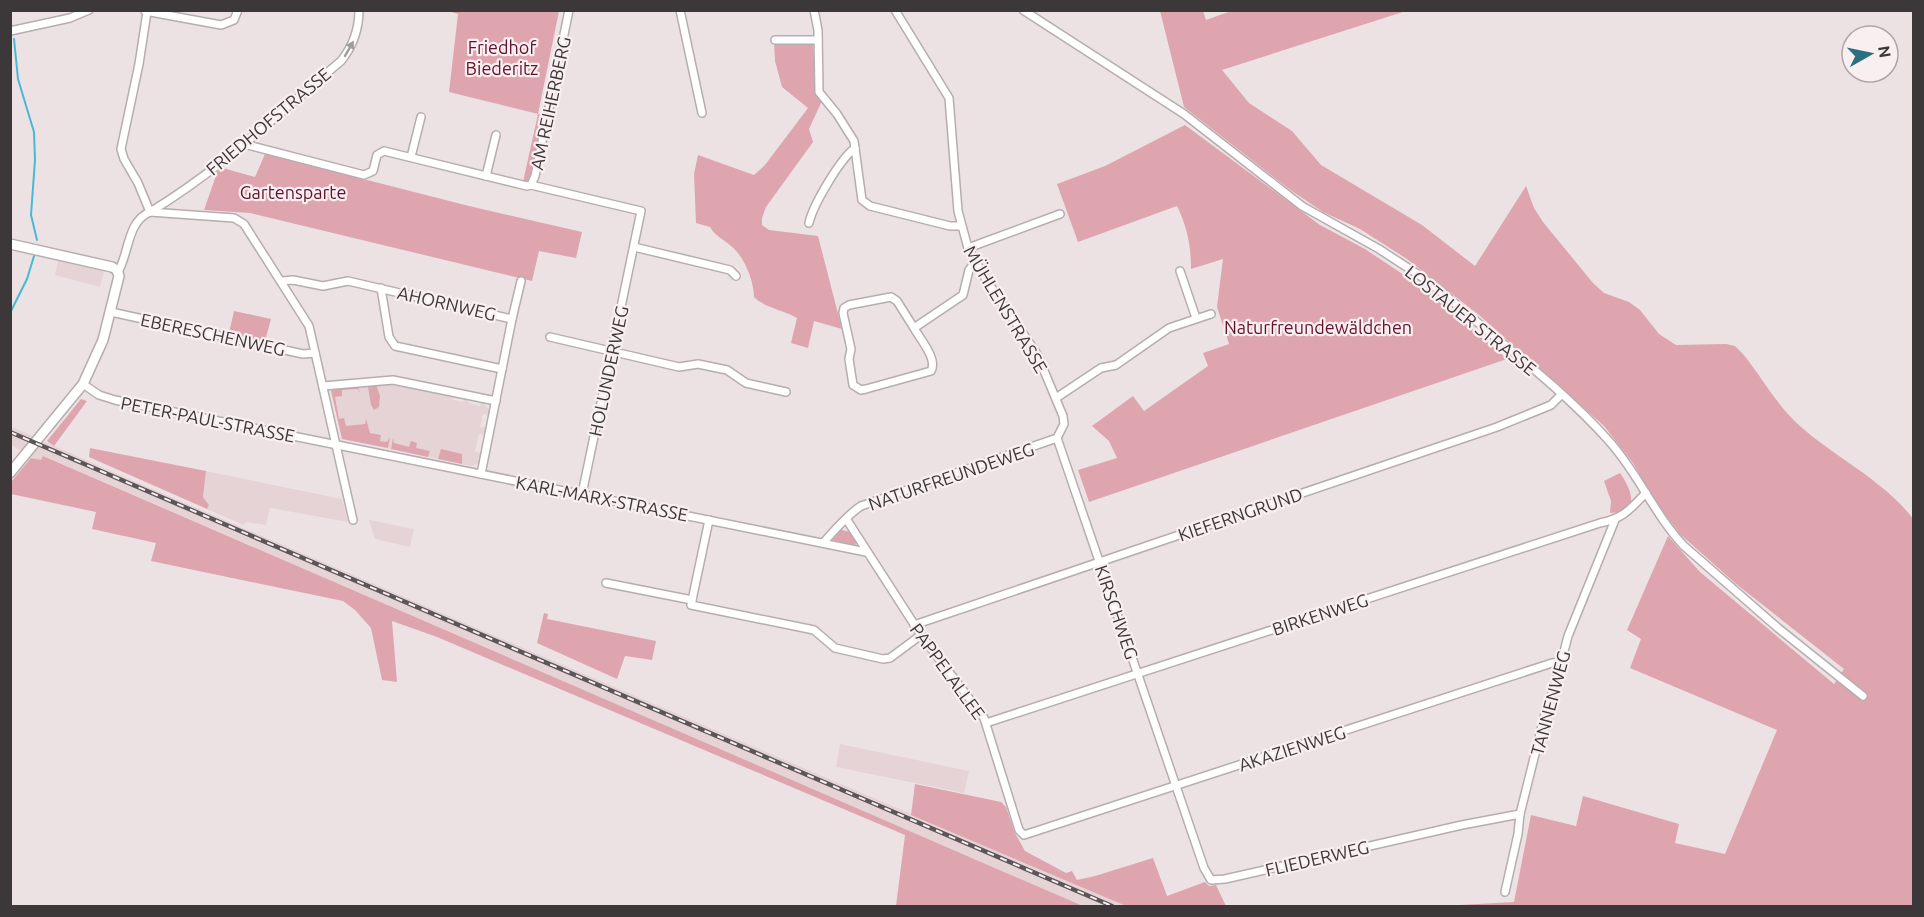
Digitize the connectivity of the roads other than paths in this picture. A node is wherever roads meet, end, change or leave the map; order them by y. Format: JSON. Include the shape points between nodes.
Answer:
{"nodes":[{"id":1,"x":89,"y":10,"type":"edge"},
{"id":2,"x":238,"y":10,"type":"edge"},
{"id":3,"x":359,"y":10,"type":"edge"},
{"id":4,"x":569,"y":10,"type":"edge"},
{"id":5,"x":680,"y":10,"type":"edge"},
{"id":6,"x":814,"y":10,"type":"edge"},
{"id":7,"x":895,"y":10,"type":"edge"},
{"id":8,"x":1023,"y":10,"type":"edge"},
{"id":9,"x":146,"y":11,"type":"edge"},
{"id":10,"x":10,"y":31,"type":"edge"},
{"id":11,"x":775,"y":40,"type":"dead end"},
{"id":12,"x":818,"y":40,"type":"junction"},
{"id":13,"x":702,"y":113,"type":"dead end"},
{"id":14,"x":421,"y":117,"type":"dead end"},
{"id":15,"x":496,"y":135,"type":"dead end"},
{"id":16,"x":244,"y":144,"type":"junction"},
{"id":17,"x":855,"y":148,"type":"junction"},
{"id":18,"x":411,"y":157,"type":"junction"},
{"id":19,"x":486,"y":176,"type":"junction"},
{"id":20,"x":531,"y":184,"type":"junction"},
{"id":21,"x":150,"y":212,"type":"junction"},
{"id":22,"x":1059,"y":214,"type":"dead end"},
{"id":23,"x":809,"y":223,"type":"dead end"},
{"id":24,"x":961,"y":226,"type":"junction"},
{"id":25,"x":10,"y":244,"type":"edge"},
{"id":26,"x":634,"y":247,"type":"junction"},
{"id":27,"x":968,"y":248,"type":"junction"},
{"id":28,"x":975,"y":262,"type":"junction"},
{"id":29,"x":1179,"y":271,"type":"dead end"},
{"id":30,"x":118,"y":272,"type":"junction"},
{"id":31,"x":736,"y":276,"type":"dead end"},
{"id":32,"x":282,"y":281,"type":"junction"},
{"id":33,"x":521,"y":281,"type":"dead end"},
{"id":34,"x":381,"y":288,"type":"junction"},
{"id":35,"x":111,"y":312,"type":"junction"},
{"id":36,"x":1210,"y":314,"type":"dead end"},
{"id":37,"x":1196,"y":318,"type":"junction"},
{"id":38,"x":512,"y":319,"type":"junction"},
{"id":39,"x":914,"y":328,"type":"junction"},
{"id":40,"x":550,"y":337,"type":"dead end"},
{"id":41,"x":612,"y":351,"type":"junction"},
{"id":42,"x":315,"y":353,"type":"junction"},
{"id":43,"x":502,"y":369,"type":"junction"},
{"id":44,"x":83,"y":384,"type":"junction"},
{"id":45,"x":323,"y":386,"type":"junction"},
{"id":46,"x":786,"y":392,"type":"dead end"},
{"id":47,"x":1561,"y":395,"type":"junction"},
{"id":48,"x":1056,"y":398,"type":"junction"},
{"id":49,"x":495,"y":401,"type":"junction"},
{"id":50,"x":1057,"y":438,"type":"junction"},
{"id":51,"x":337,"y":444,"type":"junction"},
{"id":52,"x":10,"y":473,"type":"edge"},
{"id":53,"x":481,"y":474,"type":"junction"},
{"id":54,"x":1646,"y":493,"type":"junction"},
{"id":55,"x":582,"y":494,"type":"junction"},
{"id":56,"x":353,"y":520,"type":"dead end"},
{"id":57,"x":709,"y":520,"type":"junction"},
{"id":58,"x":847,"y":520,"type":"junction"},
{"id":59,"x":1615,"y":520,"type":"junction"},
{"id":60,"x":823,"y":543,"type":"junction"},
{"id":61,"x":866,"y":552,"type":"junction"},
{"id":62,"x":1100,"y":562,"type":"junction"},
{"id":63,"x":606,"y":583,"type":"dead end"},
{"id":64,"x":692,"y":600,"type":"junction"},
{"id":65,"x":914,"y":625,"type":"junction"},
{"id":66,"x":921,"y":635,"type":"junction"},
{"id":67,"x":1560,"y":662,"type":"junction"},
{"id":68,"x":1138,"y":673,"type":"junction"},
{"id":69,"x":1863,"y":696,"type":"dead end"},
{"id":70,"x":986,"y":723,"type":"junction"},
{"id":71,"x":1177,"y":786,"type":"junction"},
{"id":72,"x":1520,"y":814,"type":"junction"},
{"id":73,"x":1023,"y":834,"type":"joint"},
{"id":74,"x":1505,"y":892,"type":"dead end"}],
"edges":[{"from":1,"to":10,"type":"street"},
{"from":2,"to":9,"type":"street","via":[[234,20],[221,26]]},
{"from":16,"to":3,"type":"street","name":"FRIEDHOFSTRASSE","one_way":true,"via":[[341,61],[355,36]]},
{"from":4,"to":20,"type":"street","name":"AM REIHERBERG"},
{"from":5,"to":13,"type":"street"},
{"from":6,"to":12,"type":"street"},
{"from":7,"to":24,"type":"street","name":"MÜHLENSTRASSE","via":[[949,98]]},
{"from":8,"to":47,"type":"street","name":"LOSTAUER STRASSE","via":[[1184,114],[1302,206],[1422,277]]},
{"from":9,"to":21,"type":"street","via":[[121,149]]},
{"from":11,"to":12,"type":"street"},
{"from":12,"to":17,"type":"street","via":[[819,92],[844,124]]},
{"from":14,"to":18,"type":"street"},
{"from":15,"to":19,"type":"street"},
{"from":16,"to":18,"type":"street","name":"AM REIHERBERG","via":[[366,175],[373,171],[381,152]]},
{"from":16,"to":21,"type":"street","name":"FRIEDHOFSTRASSE"},
{"from":17,"to":23,"type":"street","via":[[817,201]]},
{"from":17,"to":24,"type":"street","via":[[861,195],[867,205]]},
{"from":18,"to":19,"type":"street","name":"AM REIHERBERG"},
{"from":19,"to":20,"type":"street","name":"AM REIHERBERG"},
{"from":20,"to":26,"type":"street","name":"HOLUNDERWEG","via":[[641,212]]},
{"from":21,"to":30,"type":"street","name":"FRIEDHOFSTRASSE","via":[[142,216],[131,233]]},
{"from":21,"to":32,"type":"street","via":[[240,220]]},
{"from":22,"to":27,"type":"street"},
{"from":24,"to":27,"type":"street","name":"MÜHLENSTRASSE"},
{"from":25,"to":30,"type":"street","via":[[110,266]]},
{"from":26,"to":31,"type":"street","via":[[730,270]]},
{"from":26,"to":41,"type":"street","name":"HOLUNDERWEG"},
{"from":27,"to":28,"type":"street","name":"MÜHLENSTRASSE"},
{"from":28,"to":39,"type":"street","via":[[963,295]]},
{"from":28,"to":48,"type":"street","name":"MÜHLENSTRASSE","via":[[1028,337]]},
{"from":29,"to":37,"type":"street"},
{"from":30,"to":35,"type":"street"},
{"from":32,"to":34,"type":"street","name":"AHORNWEG","via":[[323,286],[344,280]]},
{"from":32,"to":42,"type":"street","via":[[307,322]]},
{"from":33,"to":38,"type":"street","name":"AHORNWEG"},
{"from":34,"to":38,"type":"street","name":"AHORNWEG"},
{"from":34,"to":43,"type":"street","name":"AHORNWEG","via":[[389,337],[395,346]]},
{"from":35,"to":42,"type":"street","name":"EBERESCHENWEG","via":[[303,354]]},
{"from":35,"to":44,"type":"street"},
{"from":36,"to":37,"type":"street"},
{"from":37,"to":48,"type":"street","via":[[1169,328],[1116,365],[1101,368]]},
{"from":38,"to":43,"type":"street","name":"AHORNWEG"},
{"from":39,"to":39,"type":"street","via":[[932,359],[931,372],[861,390],[854,385],[844,308],[894,298]]},
{"from":40,"to":41,"type":"street"},
{"from":41,"to":46,"type":"street","via":[[679,367],[698,364],[727,370],[746,383]]},
{"from":41,"to":55,"type":"street","name":"HOLUNDERWEG"},
{"from":42,"to":45,"type":"street"},
{"from":43,"to":49,"type":"street","name":"AHORNWEG"},
{"from":44,"to":51,"type":"street","name":"PETER-PAUL-STRASSE","via":[[115,400]]},
{"from":44,"to":52,"type":"street"},
{"from":45,"to":49,"type":"street","via":[[393,380]]},
{"from":45,"to":51,"type":"street"},
{"from":47,"to":54,"type":"street","name":"LOSTAUER STRASSE","via":[[1611,442]]},
{"from":47,"to":62,"type":"street","name":"KIEFERNGRUND","via":[[1551,405],[1497,427]]},
{"from":48,"to":50,"type":"street","name":"MÜHLENSTRASSE","via":[[1064,424]]},
{"from":49,"to":53,"type":"street","name":"AHORNWEG"},
{"from":50,"to":58,"type":"street","name":"NATURFREUNDEWEG","via":[[867,504]]},
{"from":50,"to":62,"type":"street","name":"KIRSCHWEG"},
{"from":51,"to":53,"type":"street","name":"KARL-MARX-STRASSE"},
{"from":51,"to":56,"type":"street"},
{"from":53,"to":55,"type":"street","name":"KARL-MARX-STRASSE"},
{"from":54,"to":59,"type":"street","name":"BIRKENWEG"},
{"from":54,"to":69,"type":"street","name":"LOSTAUER STRASSE","via":[[1684,546]]},
{"from":55,"to":57,"type":"street","name":"KARL-MARX-STRASSE"},
{"from":57,"to":60,"type":"street","name":"KARL-MARX-STRASSE"},
{"from":57,"to":64,"type":"street"},
{"from":58,"to":60,"type":"street","name":"NATURFREUNDEWEG"},
{"from":58,"to":61,"type":"street","name":"PAPPELALLEE"},
{"from":59,"to":67,"type":"street","name":"TANNENWEG"},
{"from":59,"to":68,"type":"street","name":"BIRKENWEG"},
{"from":60,"to":61,"type":"street","name":"KARL-MARX-STRASSE"},
{"from":61,"to":65,"type":"street","name":"PAPPELALLEE"},
{"from":62,"to":65,"type":"street","name":"KIEFERNGRUND"},
{"from":62,"to":68,"type":"street","name":"KIRSCHWEG"},
{"from":63,"to":64,"type":"street"},
{"from":64,"to":66,"type":"street","via":[[691,605],[814,630],[835,648],[883,659]]},
{"from":65,"to":66,"type":"street","name":"PAPPELALLEE"},
{"from":66,"to":70,"type":"street","name":"PAPPELALLEE"},
{"from":67,"to":71,"type":"street","name":"AKAZIENWEG"},
{"from":67,"to":72,"type":"street","name":"TANNENWEG"},
{"from":68,"to":70,"type":"street","name":"BIRKENWEG"},
{"from":68,"to":71,"type":"street","name":"KIRSCHWEG"},
{"from":70,"to":73,"type":"street","name":"PAPPELALLEE"},
{"from":71,"to":72,"type":"street","name":"FLIEDERWEG","via":[[1211,880]]},
{"from":71,"to":73,"type":"street","name":"AKAZIENWEG"},
{"from":72,"to":74,"type":"street","name":"TANNENWEG"}]}
